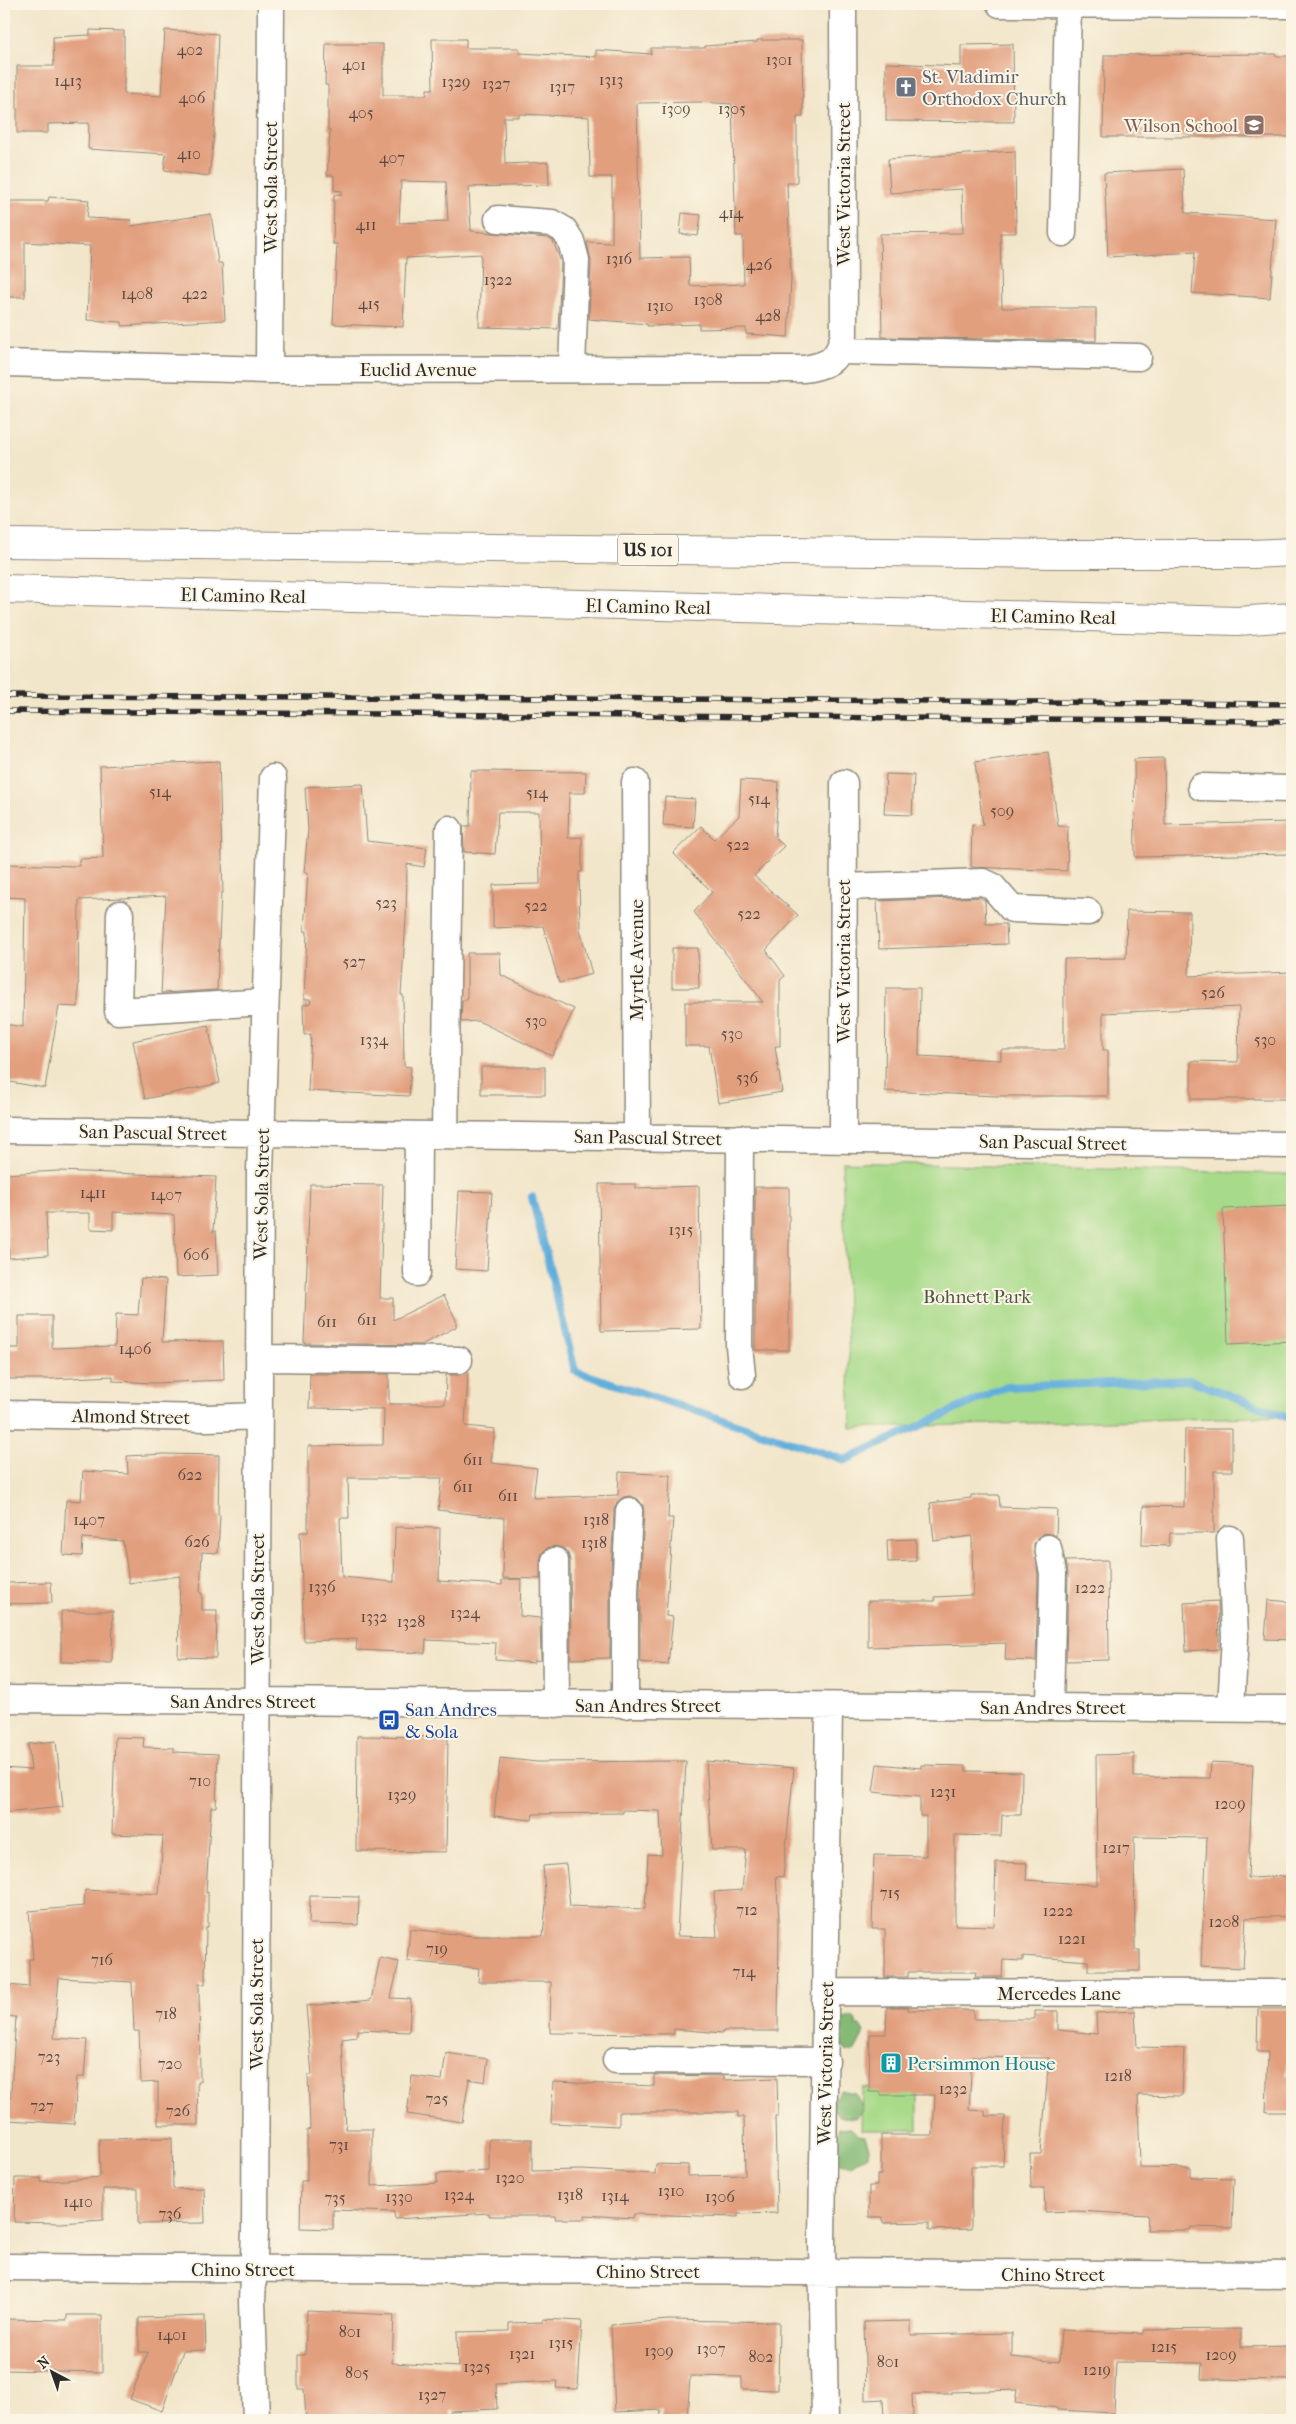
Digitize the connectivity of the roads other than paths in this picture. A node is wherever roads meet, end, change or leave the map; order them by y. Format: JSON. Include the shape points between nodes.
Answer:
{"nodes":[{"id":1,"x":270,"y":4,"type":"edge"},
{"id":2,"x":843,"y":4,"type":"edge"},
{"id":3,"x":1000,"y":4,"type":"edge"},
{"id":4,"x":1068,"y":4,"type":"edge"},
{"id":5,"x":1292,"y":5,"type":"edge"},
{"id":6,"x":498,"y":218,"type":"dead end"},
{"id":7,"x":1063,"y":233,"type":"dead end"},
{"id":8,"x":836,"y":356,"type":"junction"},
{"id":9,"x":1138,"y":357,"type":"dead end"},
{"id":10,"x":4,"y":363,"type":"edge"},
{"id":11,"x":572,"y":368,"type":"junction"},
{"id":12,"x":269,"y":370,"type":"junction"},
{"id":13,"x":4,"y":543,"type":"edge"},
{"id":14,"x":1292,"y":552,"type":"edge"},
{"id":15,"x":4,"y":589,"type":"edge"},
{"id":16,"x":1292,"y":617,"type":"edge"},
{"id":17,"x":1238,"y":621,"type":"junction"},
{"id":18,"x":1292,"y":624,"type":"edge"},
{"id":19,"x":274,"y":778,"type":"dead end"},
{"id":20,"x":635,"y":782,"type":"dead end"},
{"id":21,"x":844,"y":783,"type":"dead end"},
{"id":22,"x":1201,"y":787,"type":"dead end"},
{"id":23,"x":1292,"y":789,"type":"edge"},
{"id":24,"x":449,"y":829,"type":"dead end"},
{"id":25,"x":844,"y":886,"type":"junction"},
{"id":26,"x":1088,"y":912,"type":"dead end"},
{"id":27,"x":120,"y":914,"type":"dead end"},
{"id":28,"x":265,"y":1002,"type":"junction"},
{"id":29,"x":4,"y":1130,"type":"edge"},
{"id":30,"x":261,"y":1134,"type":"junction"},
{"id":31,"x":418,"y":1135,"type":"junction"},
{"id":32,"x":445,"y":1135,"type":"junction"},
{"id":33,"x":637,"y":1137,"type":"junction"},
{"id":34,"x":740,"y":1138,"type":"junction"},
{"id":35,"x":842,"y":1140,"type":"junction"},
{"id":36,"x":1292,"y":1145,"type":"edge"},
{"id":37,"x":417,"y":1273,"type":"dead end"},
{"id":38,"x":259,"y":1358,"type":"junction"},
{"id":39,"x":459,"y":1360,"type":"dead end"},
{"id":40,"x":742,"y":1375,"type":"dead end"},
{"id":41,"x":4,"y":1414,"type":"edge"},
{"id":42,"x":258,"y":1416,"type":"junction"},
{"id":43,"x":629,"y":1511,"type":"dead end"},
{"id":44,"x":1230,"y":1539,"type":"dead end"},
{"id":45,"x":1048,"y":1548,"type":"dead end"},
{"id":46,"x":555,"y":1561,"type":"dead end"},
{"id":47,"x":1067,"y":1572,"type":"dead end"},
{"id":48,"x":4,"y":1699,"type":"edge"},
{"id":49,"x":257,"y":1702,"type":"junction"},
{"id":50,"x":556,"y":1704,"type":"junction"},
{"id":51,"x":625,"y":1705,"type":"junction"},
{"id":52,"x":829,"y":1706,"type":"junction"},
{"id":53,"x":1055,"y":1707,"type":"junction"},
{"id":54,"x":1231,"y":1708,"type":"junction"},
{"id":55,"x":1292,"y":1709,"type":"edge"},
{"id":56,"x":827,"y":1992,"type":"junction"},
{"id":57,"x":1292,"y":1993,"type":"edge"},
{"id":58,"x":616,"y":2060,"type":"dead end"},
{"id":59,"x":826,"y":2061,"type":"junction"},
{"id":60,"x":4,"y":2267,"type":"edge"},
{"id":61,"x":253,"y":2269,"type":"junction"},
{"id":62,"x":822,"y":2273,"type":"junction"},
{"id":63,"x":1292,"y":2275,"type":"edge"},
{"id":64,"x":256,"y":2420,"type":"edge"},
{"id":65,"x":825,"y":2420,"type":"edge"}],
"edges":[{"from":1,"to":12,"type":"street","name":"West Sola Street"},
{"from":2,"to":8,"type":"street","name":"West Victoria Street","via":[[844,334]]},
{"from":3,"to":4,"type":"street"},
{"from":4,"to":5,"type":"street"},
{"from":4,"to":7,"type":"street"},
{"from":6,"to":11,"type":"street","via":[[552,223],[564,230],[572,241],[576,260]]},
{"from":8,"to":9,"type":"street","name":"Euclid Avenue"},
{"from":8,"to":11,"type":"street","name":"Euclid Avenue","via":[[819,367],[804,369]]},
{"from":10,"to":12,"type":"street","name":"Euclid Avenue"},
{"from":11,"to":12,"type":"street","name":"Euclid Avenue"},
{"from":13,"to":14,"type":"highway","number":"US 101","via":[[1044,554]]},
{"from":15,"to":17,"type":"highway","name":"El Camino Real"},
{"from":16,"to":17,"type":"highway","name":"El Camino Real"},
{"from":17,"to":18,"type":"highway"},
{"from":19,"to":28,"type":"street","name":"West Sola Street"},
{"from":20,"to":33,"type":"street","name":"Myrtle Avenue"},
{"from":21,"to":25,"type":"street","name":"West Victoria Street"},
{"from":22,"to":23,"type":"street"},
{"from":24,"to":32,"type":"street"},
{"from":25,"to":26,"type":"street","via":[[984,882],[992,886],[1012,909]]},
{"from":25,"to":35,"type":"street","name":"West Victoria Street"},
{"from":27,"to":28,"type":"street","via":[[118,1011]]},
{"from":28,"to":30,"type":"street","name":"West Sola Street"},
{"from":29,"to":30,"type":"street","name":"San Pascual Street"},
{"from":30,"to":31,"type":"street","name":"San Pascual Street"},
{"from":30,"to":38,"type":"street","name":"West Sola Street"},
{"from":31,"to":32,"type":"street","name":"San Pascual Street"},
{"from":31,"to":37,"type":"street"},
{"from":32,"to":33,"type":"street","name":"San Pascual Street"},
{"from":33,"to":34,"type":"street","name":"San Pascual Street"},
{"from":34,"to":35,"type":"street","name":"San Pascual Street"},
{"from":34,"to":40,"type":"street","via":[[739,1346]]},
{"from":35,"to":36,"type":"street","name":"San Pascual Street"},
{"from":38,"to":39,"type":"street"},
{"from":38,"to":42,"type":"street","name":"West Sola Street"},
{"from":41,"to":42,"type":"street","name":"Almond Street"},
{"from":42,"to":49,"type":"street","name":"West Sola Street"},
{"from":43,"to":51,"type":"street"},
{"from":44,"to":54,"type":"street","via":[[1235,1636]]},
{"from":45,"to":53,"type":"street","via":[[1053,1573]]},
{"from":46,"to":50,"type":"street"},
{"from":47,"to":53,"type":"street"},
{"from":48,"to":49,"type":"street","name":"San Andres Street"},
{"from":49,"to":50,"type":"street","name":"San Andres Street"},
{"from":49,"to":61,"type":"street","name":"West Sola Street"},
{"from":50,"to":51,"type":"street","name":"San Andres Street"},
{"from":51,"to":52,"type":"street","name":"San Andres Street"},
{"from":52,"to":53,"type":"street","name":"San Andres Street"},
{"from":52,"to":56,"type":"street","name":"West Victoria Street"},
{"from":53,"to":54,"type":"street","name":"San Andres Street"},
{"from":54,"to":55,"type":"street","name":"San Andres Street"},
{"from":56,"to":57,"type":"street","name":"Mercedes Lane"},
{"from":56,"to":59,"type":"street","name":"West Victoria Street"},
{"from":58,"to":59,"type":"street"},
{"from":59,"to":62,"type":"street","name":"West Victoria Street"},
{"from":60,"to":61,"type":"street","name":"Chino Street"},
{"from":61,"to":62,"type":"street","name":"Chino Street"},
{"from":61,"to":64,"type":"street","name":"West Sola Street"},
{"from":62,"to":63,"type":"street","name":"Chino Street"},
{"from":62,"to":65,"type":"street","name":"West Victoria Street"}]}
